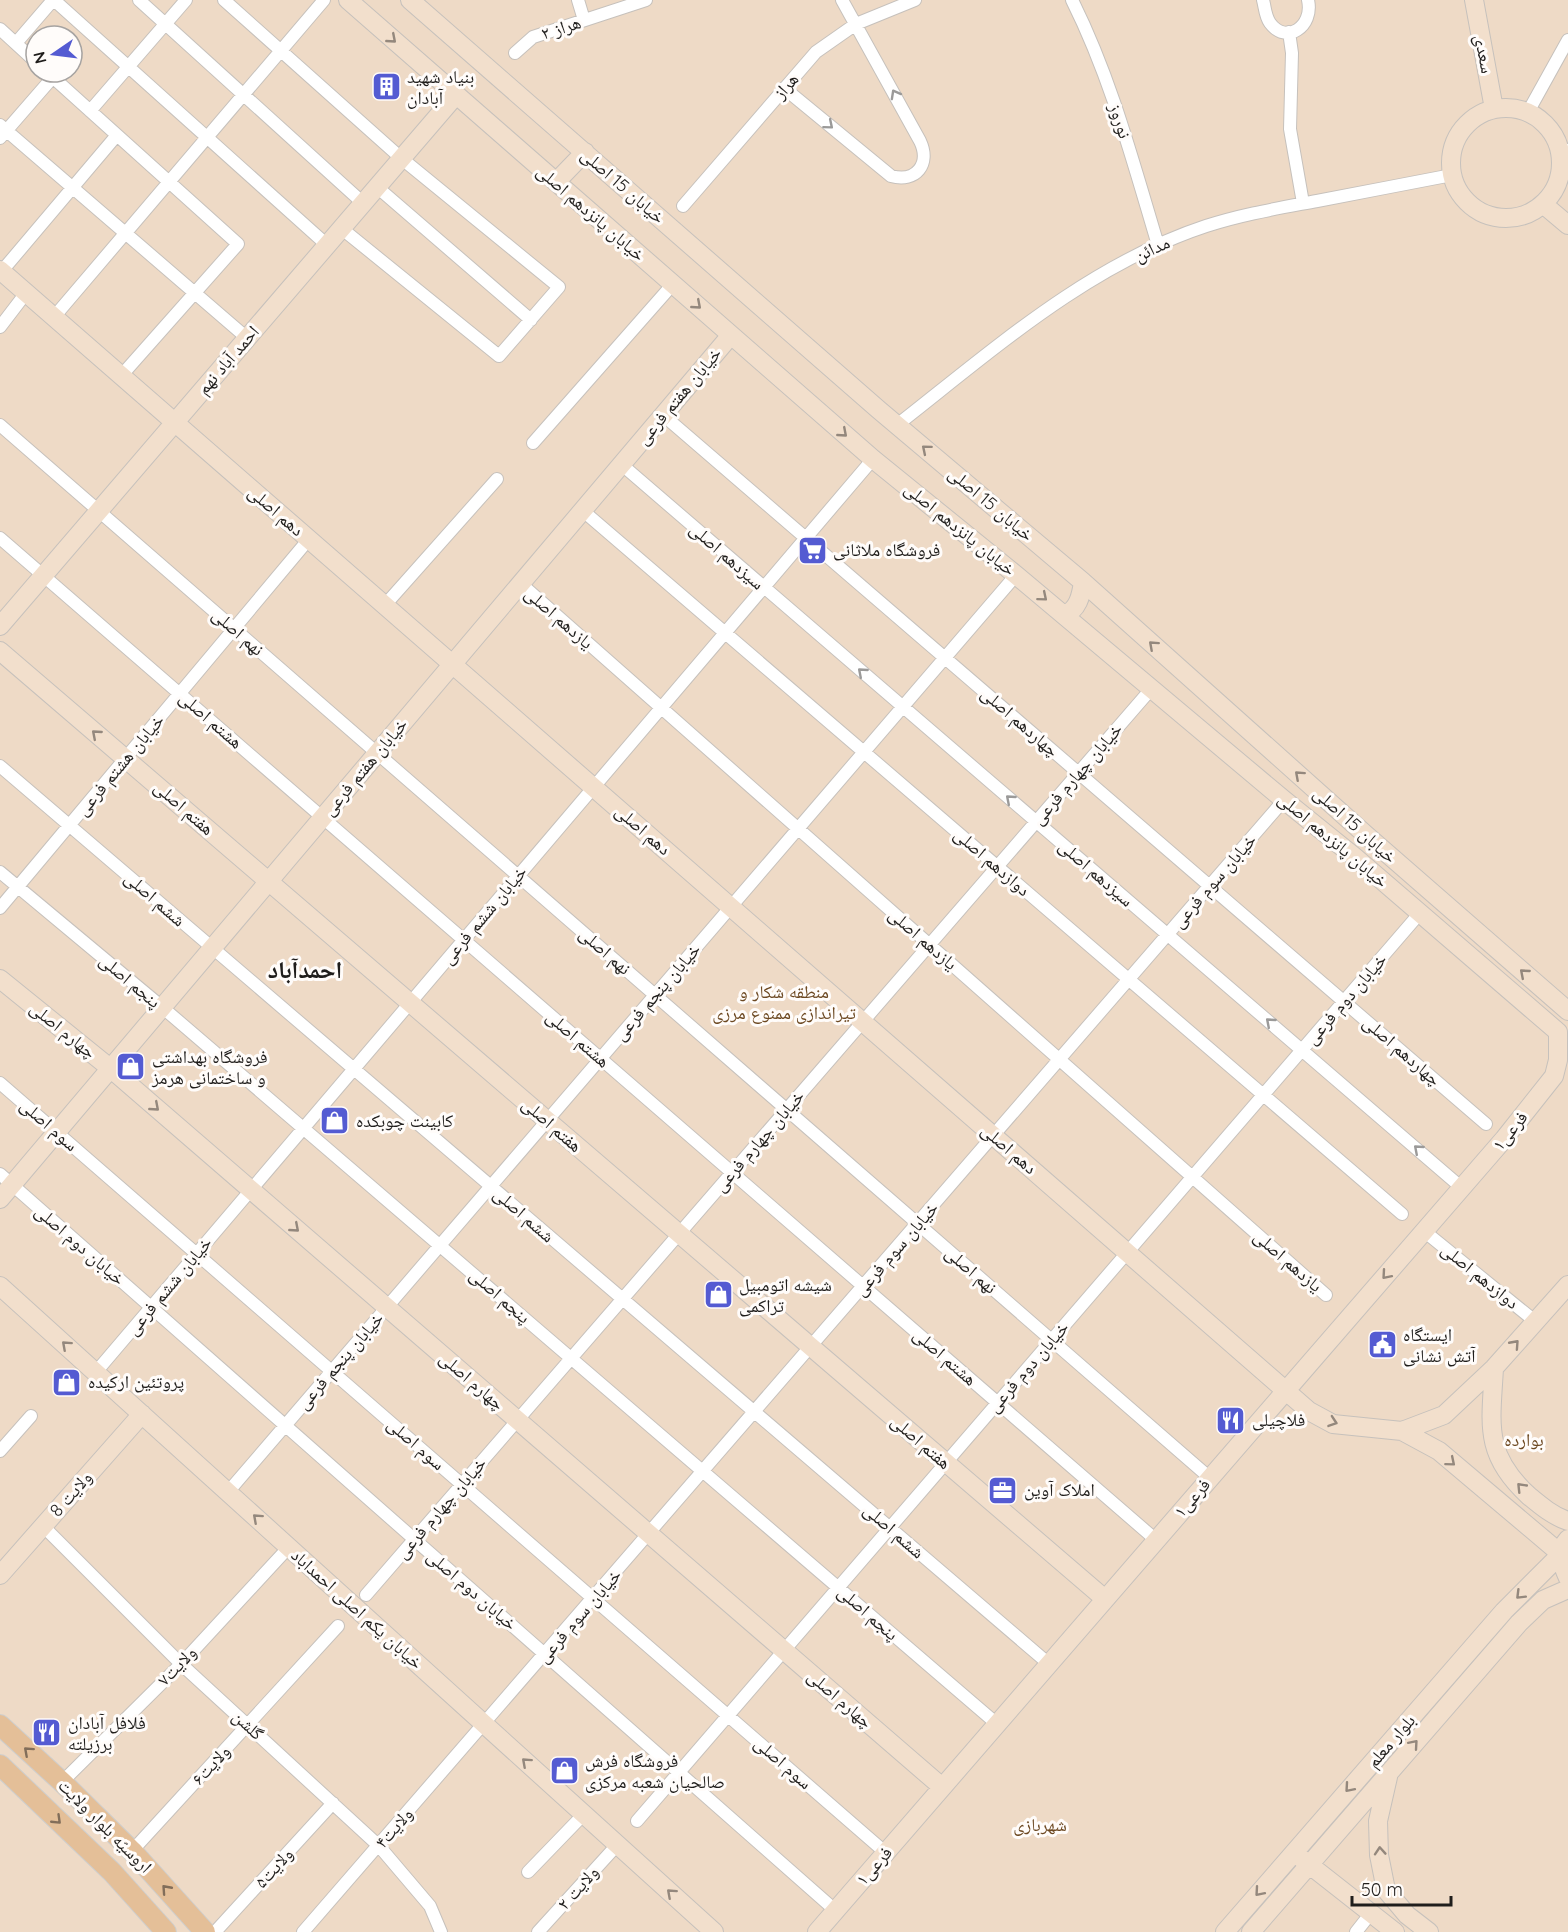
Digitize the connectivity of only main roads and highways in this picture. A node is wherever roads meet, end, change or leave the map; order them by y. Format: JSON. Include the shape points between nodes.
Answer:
{"nodes":[{"id":1,"x":348,"y":0,"type":"edge"},
{"id":2,"x":410,"y":0,"type":"edge"},
{"id":3,"x":1474,"y":0,"type":"edge"},
{"id":4,"x":456,"y":95,"type":"junction"},
{"id":5,"x":1494,"y":109,"type":"junction"},
{"id":6,"x":1564,"y":151,"type":"edge"},
{"id":7,"x":585,"y":152,"type":"junction"},
{"id":8,"x":556,"y":182,"type":"junction"},
{"id":9,"x":1543,"y":204,"type":"junction"},
{"id":10,"x":1568,"y":225,"type":"edge"},
{"id":11,"x":1,"y":271,"type":"edge"},
{"id":12,"x":730,"y":335,"type":"junction"},
{"id":13,"x":175,"y":422,"type":"junction"},
{"id":14,"x":1083,"y":582,"type":"junction"},
{"id":15,"x":1064,"y":615,"type":"junction"},
{"id":16,"x":0,"y":626,"type":"edge"},
{"id":17,"x":0,"y":651,"type":"edge"},
{"id":18,"x":452,"y":664,"type":"junction"},
{"id":19,"x":269,"y":881,"type":"junction"},
{"id":20,"x":0,"y":979,"type":"edge"},
{"id":21,"x":1568,"y":1011,"type":"edge"},
{"id":22,"x":110,"y":1068,"type":"junction"},
{"id":23,"x":1560,"y":1070,"type":"edge"},
{"id":24,"x":4,"y":1186,"type":"edge"},
{"id":25,"x":1568,"y":1285,"type":"edge"},
{"id":26,"x":0,"y":1286,"type":"edge"},
{"id":27,"x":1494,"y":1368,"type":"junction"},
{"id":28,"x":1286,"y":1390,"type":"junction"},
{"id":29,"x":142,"y":1414,"type":"junction"},
{"id":30,"x":1402,"y":1431,"type":"junction"},
{"id":31,"x":1568,"y":1521,"type":"edge"},
{"id":32,"x":1564,"y":1546,"type":"edge"},
{"id":33,"x":0,"y":1575,"type":"edge"},
{"id":34,"x":1568,"y":1578,"type":"edge"},
{"id":35,"x":1568,"y":1589,"type":"edge"},
{"id":36,"x":1104,"y":1599,"type":"junction"},
{"id":37,"x":0,"y":1725,"type":"edge"},
{"id":38,"x":0,"y":1765,"type":"edge"},
{"id":39,"x":1389,"y":1773,"type":"junction"},
{"id":40,"x":942,"y":1787,"type":"junction"},
{"id":41,"x":107,"y":1828,"type":"junction"},
{"id":42,"x":87,"y":1848,"type":"junction"},
{"id":43,"x":132,"y":1851,"type":"junction"},
{"id":44,"x":1293,"y":1853,"type":"junction"},
{"id":45,"x":1309,"y":1865,"type":"junction"},
{"id":46,"x":112,"y":1872,"type":"junction"},
{"id":47,"x":166,"y":1932,"type":"edge"},
{"id":48,"x":205,"y":1932,"type":"edge"},
{"id":49,"x":714,"y":1932,"type":"edge"},
{"id":50,"x":817,"y":1932,"type":"edge"},
{"id":51,"x":1225,"y":1932,"type":"edge"},
{"id":52,"x":1251,"y":1932,"type":"edge"},
{"id":53,"x":1395,"y":1932,"type":"edge"},
{"id":54,"x":1429,"y":1932,"type":"edge"}],
"edges":[{"from":1,"to":4,"type":"main road","name":"خیابان پانزدهم اصلی","one_way":true},
{"from":2,"to":7,"type":"main road","name":"خیابان 15 اصلی"},
{"from":3,"to":5,"type":"main road","name":"سعدی"},
{"from":4,"to":8,"type":"main road","name":"خیابان پانزدهم اصلی"},
{"from":4,"to":13,"type":"main road","name":"احمد آباد نهم"},
{"from":5,"to":6,"type":"main road","via":[[1528,112],[1543,122]]},
{"from":5,"to":9,"type":"main road","via":[[1478,115],[1455,141],[1452,175],[1458,191],[1470,205],[1501,219],[1518,218]]},
{"from":6,"to":9,"type":"main road","via":[[1557,186]]},
{"from":7,"to":8,"type":"main road"},
{"from":14,"to":7,"type":"main road","name":"خیابان 15 اصلی","one_way":true},
{"from":8,"to":12,"type":"main road","name":"خیابان پانزدهم اصلی","one_way":true},
{"from":9,"to":10,"type":"main road"},
{"from":11,"to":13,"type":"main road","name":"دهم اصلی"},
{"from":12,"to":15,"type":"main road","name":"خیابان پانزدهم اصلی","one_way":true,"via":[[873,459]]},
{"from":12,"to":18,"type":"main road","name":"خیابان هفتم فرعی"},
{"from":13,"to":16,"type":"main road","name":"احمد آباد نهم"},
{"from":13,"to":18,"type":"main road","name":"دهم اصلی"},
{"from":14,"to":15,"type":"main road","via":[[1078,603]]},
{"from":21,"to":14,"type":"main road","name":"خیابان 15 اصلی","one_way":true},
{"from":15,"to":23,"type":"main road","name":"خیابان پانزدهم اصلی","via":[[1558,1032]]},
{"from":19,"to":17,"type":"main road","name":"هفتم اصلی","one_way":true},
{"from":18,"to":19,"type":"main road","name":"خیابان هفتم فرعی"},
{"from":18,"to":28,"type":"main road","name":"دهم اصلی"},
{"from":19,"to":22,"type":"main road","name":"خیابان هفتم فرعی"},
{"from":19,"to":36,"type":"main road","name":"هفتم اصلی"},
{"from":20,"to":22,"type":"main road","name":"چهارم اصلی"},
{"from":22,"to":24,"type":"main road","name":"خیابان هفتم فرعی","via":[[57,1132]]},
{"from":22,"to":40,"type":"main road","name":"چهارم اصلی","one_way":true},
{"from":23,"to":28,"type":"main road","name":"فرعی۱","one_way":true},
{"from":27,"to":25,"type":"main road","one_way":true},
{"from":29,"to":26,"type":"main road","name":"خیابان یکم اصلی احمداباد","one_way":true},
{"from":27,"to":30,"type":"main road","via":[[1444,1414]]},
{"from":31,"to":27,"type":"main road","one_way":true,"via":[[1540,1505],[1504,1467],[1494,1446],[1490,1421]]},
{"from":28,"to":30,"type":"main road","name":"دهم اصلی","one_way":true,"via":[[1309,1411],[1333,1424]]},
{"from":28,"to":36,"type":"main road","name":"فرعی۱"},
{"from":29,"to":33,"type":"main road","name":"ولایت 8"},
{"from":49,"to":29,"type":"main road","name":"خیابان یکم اصلی احمداباد","one_way":true},
{"from":30,"to":32,"type":"main road","one_way":true,"via":[[1439,1451]]},
{"from":32,"to":34,"type":"main road","via":[[1563,1567]]},
{"from":32,"to":44,"type":"main road","name":"بلوار معلم","one_way":true},
{"from":39,"to":35,"type":"main road","name":"بلوار معلم","one_way":true,"via":[[1519,1623],[1543,1600]]},
{"from":36,"to":40,"type":"main road","name":"فرعی۱"},
{"from":41,"to":37,"type":"main road","name":"اروسیّه بلوار ولایت","one_way":true},
{"from":38,"to":42,"type":"main road","name":"اروسیّه بلوار ولایت","one_way":true},
{"from":39,"to":45,"type":"main road","name":"بلوار معلم"},
{"from":54,"to":39,"type":"main road","one_way":true,"via":[[1407,1915],[1386,1890],[1378,1821]]},
{"from":40,"to":50,"type":"main road","name":"فرعی۱"},
{"from":41,"to":42,"type":"main road","via":[[101,1843]]},
{"from":41,"to":43,"type":"main road","name":"اروسیّه بلوار ولایت"},
{"from":42,"to":46,"type":"main road","name":"اروسیّه بلوار ولایت"},
{"from":43,"to":46,"type":"main road","via":[[119,1859]]},
{"from":48,"to":43,"type":"main road","name":"اروسیّه بلوار ولایت","one_way":true},
{"from":44,"to":45,"type":"main road"},
{"from":44,"to":51,"type":"main road","name":"بلوار معلم","one_way":true},
{"from":45,"to":52,"type":"main road","name":"بلوار معلم"},
{"from":45,"to":53,"type":"main road"},
{"from":46,"to":47,"type":"main road","name":"اروسیّه بلوار ولایت"}]}
